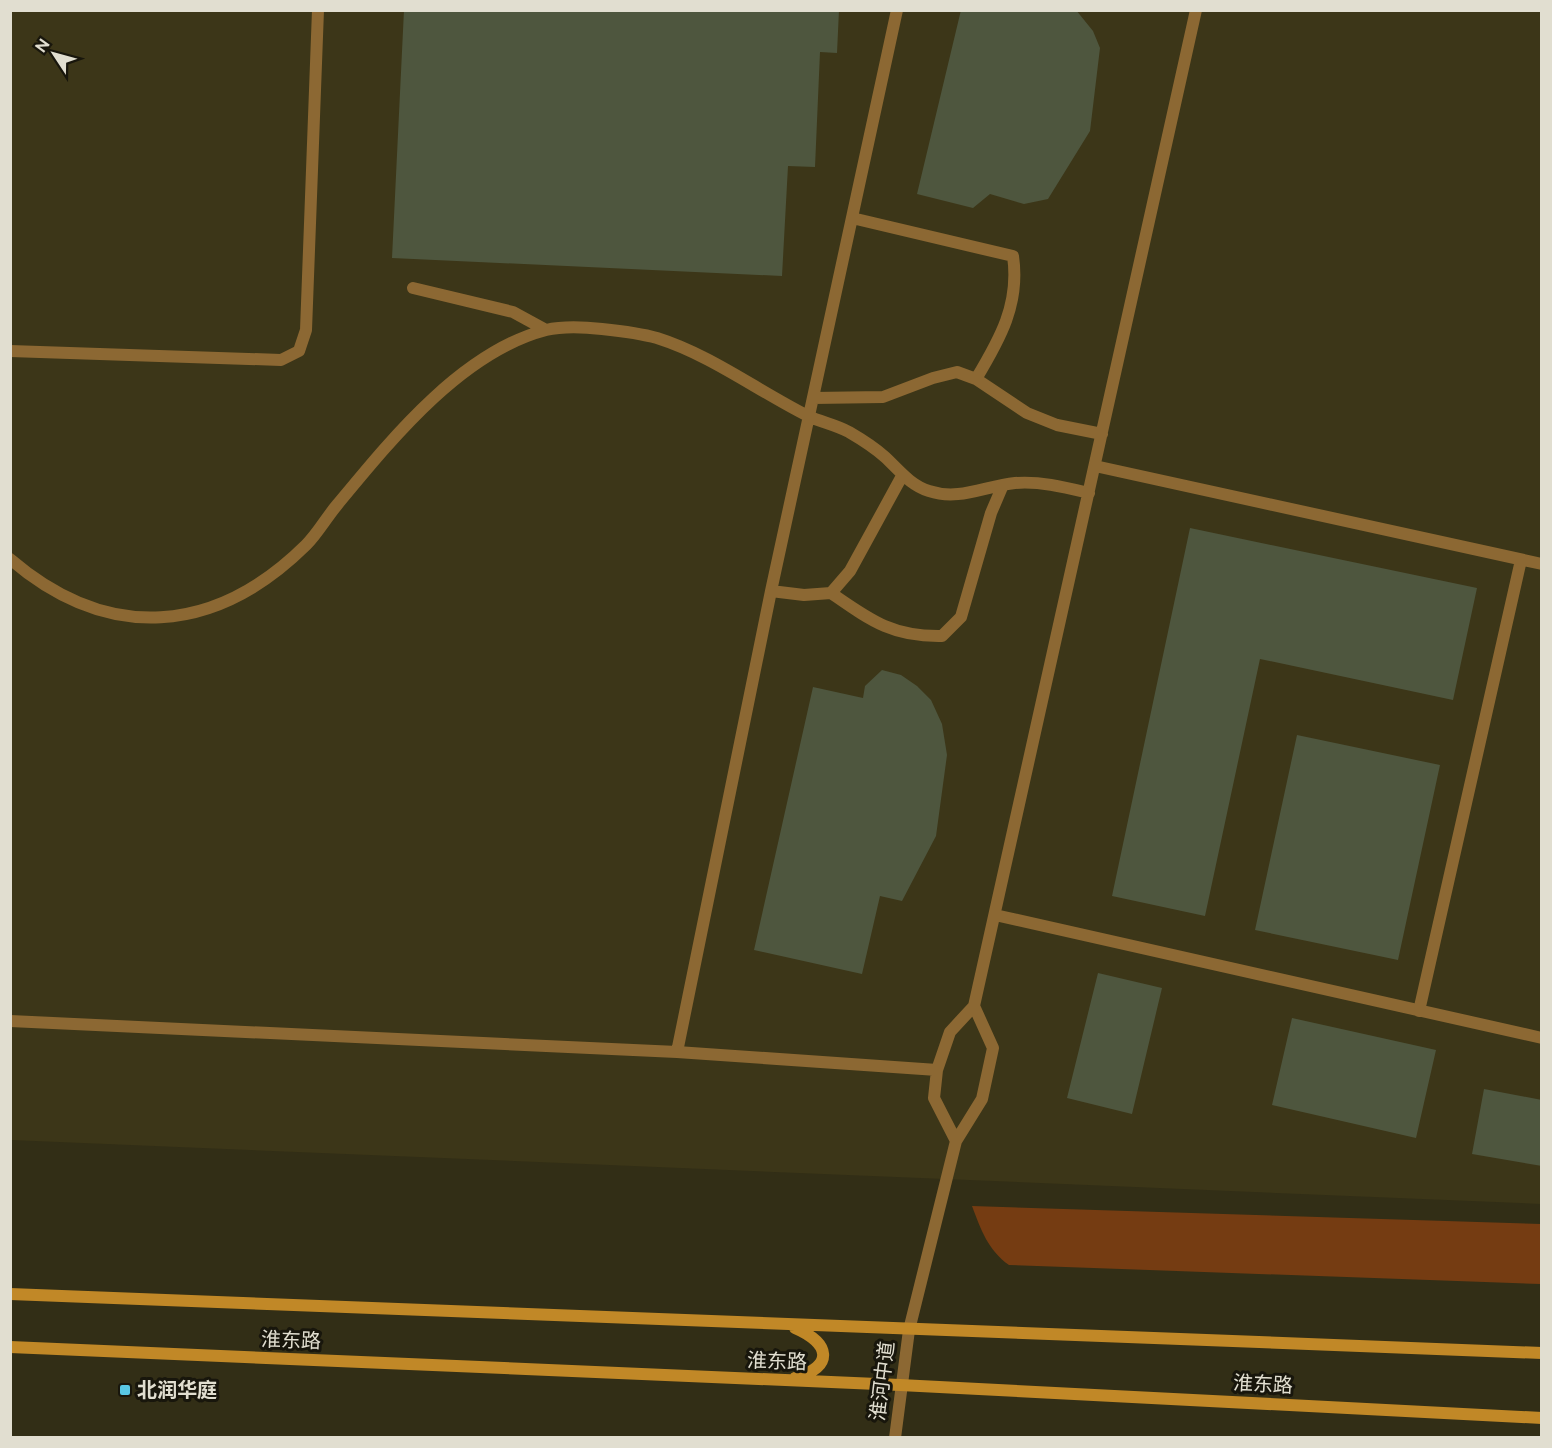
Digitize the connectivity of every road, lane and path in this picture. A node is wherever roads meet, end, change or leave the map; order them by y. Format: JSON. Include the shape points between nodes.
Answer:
{"nodes":[{"id":1,"x":318,"y":10,"type":"edge"},
{"id":2,"x":897,"y":10,"type":"edge"},
{"id":3,"x":1196,"y":10,"type":"edge"},
{"id":4,"x":852,"y":218,"type":"junction"},
{"id":5,"x":413,"y":288,"type":"dead end"},
{"id":6,"x":546,"y":330,"type":"junction"},
{"id":7,"x":10,"y":351,"type":"edge"},
{"id":8,"x":976,"y":380,"type":"junction"},
{"id":9,"x":813,"y":398,"type":"junction"},
{"id":10,"x":809,"y":416,"type":"junction"},
{"id":11,"x":1102,"y":434,"type":"junction"},
{"id":12,"x":1095,"y":466,"type":"junction"},
{"id":13,"x":902,"y":476,"type":"junction"},
{"id":14,"x":1003,"y":485,"type":"junction"},
{"id":15,"x":1089,"y":493,"type":"junction"},
{"id":16,"x":10,"y":559,"type":"edge"},
{"id":17,"x":1521,"y":560,"type":"junction"},
{"id":18,"x":1542,"y":564,"type":"edge"},
{"id":19,"x":771,"y":591,"type":"junction"},
{"id":20,"x":831,"y":593,"type":"junction"},
{"id":21,"x":995,"y":915,"type":"junction"},
{"id":22,"x":975,"y":1006,"type":"junction"},
{"id":23,"x":1419,"y":1011,"type":"junction"},
{"id":24,"x":10,"y":1021,"type":"edge"},
{"id":25,"x":1542,"y":1038,"type":"edge"},
{"id":26,"x":677,"y":1052,"type":"junction"},
{"id":27,"x":937,"y":1070,"type":"junction"},
{"id":28,"x":956,"y":1140,"type":"junction"},
{"id":29,"x":10,"y":1294,"type":"edge"},
{"id":30,"x":788,"y":1325,"type":"junction"},
{"id":31,"x":909,"y":1330,"type":"junction"},
{"id":32,"x":10,"y":1347,"type":"edge"},
{"id":33,"x":1542,"y":1353,"type":"edge"},
{"id":34,"x":787,"y":1381,"type":"junction"},
{"id":35,"x":900,"y":1386,"type":"junction"},
{"id":36,"x":1542,"y":1418,"type":"edge"},
{"id":37,"x":895,"y":1437,"type":"edge"}],
"edges":[{"from":1,"to":7,"type":"street","via":[[306,330],[299,351],[281,360]]},
{"from":2,"to":4,"type":"street"},
{"from":3,"to":11,"type":"street"},
{"from":4,"to":8,"type":"street","via":[[1013,256],[1017,281],[1008,315],[999,341]]},
{"from":4,"to":9,"type":"street"},
{"from":5,"to":6,"type":"street","via":[[513,312]]},
{"from":6,"to":10,"type":"street","via":[[582,327],[659,339],[696,354]]},
{"from":6,"to":16,"type":"street","via":[[480,362],[444,390],[393,440],[308,543],[250,590],[220,603],[165,618],[122,615],[94,609],[47,588]]},
{"from":8,"to":9,"type":"street","via":[[957,372],[883,397]]},
{"from":8,"to":11,"type":"street","via":[[1027,413],[1057,425]]},
{"from":9,"to":10,"type":"street"},
{"from":10,"to":13,"type":"street","via":[[848,432],[884,457]]},
{"from":10,"to":19,"type":"street"},
{"from":11,"to":12,"type":"street"},
{"from":12,"to":15,"type":"street"},
{"from":12,"to":17,"type":"street"},
{"from":13,"to":14,"type":"street","via":[[926,491],[946,495]]},
{"from":13,"to":20,"type":"street","via":[[850,571]]},
{"from":14,"to":15,"type":"street","via":[[1047,483]]},
{"from":14,"to":20,"type":"street","via":[[961,617],[942,636],[915,636],[885,628]]},
{"from":15,"to":21,"type":"street"},
{"from":17,"to":18,"type":"street"},
{"from":17,"to":23,"type":"street"},
{"from":19,"to":20,"type":"street"},
{"from":19,"to":26,"type":"street"},
{"from":21,"to":22,"type":"street"},
{"from":21,"to":23,"type":"street"},
{"from":22,"to":27,"type":"street","via":[[950,1032]]},
{"from":22,"to":28,"type":"street","name":"淮河中道","via":[[993,1048],[982,1099]]},
{"from":23,"to":25,"type":"street"},
{"from":24,"to":26,"type":"street"},
{"from":26,"to":27,"type":"street"},
{"from":27,"to":28,"type":"street","via":[[934,1098]]},
{"from":28,"to":31,"type":"street","name":"淮河中道"},
{"from":29,"to":30,"type":"main road","name":"淮东路"},
{"from":30,"to":31,"type":"main road","name":"淮东路"},
{"from":30,"to":34,"type":"main road","via":[[816,1338],[824,1347],[824,1356],[805,1375]]},
{"from":31,"to":33,"type":"main road","name":"淮东路"},
{"from":31,"to":35,"type":"street","name":"淮河中道"},
{"from":32,"to":34,"type":"main road","name":"淮东路"},
{"from":34,"to":35,"type":"main road","name":"淮东路"},
{"from":35,"to":36,"type":"main road","name":"淮东路"},
{"from":35,"to":37,"type":"street","name":"淮河中道"}]}
